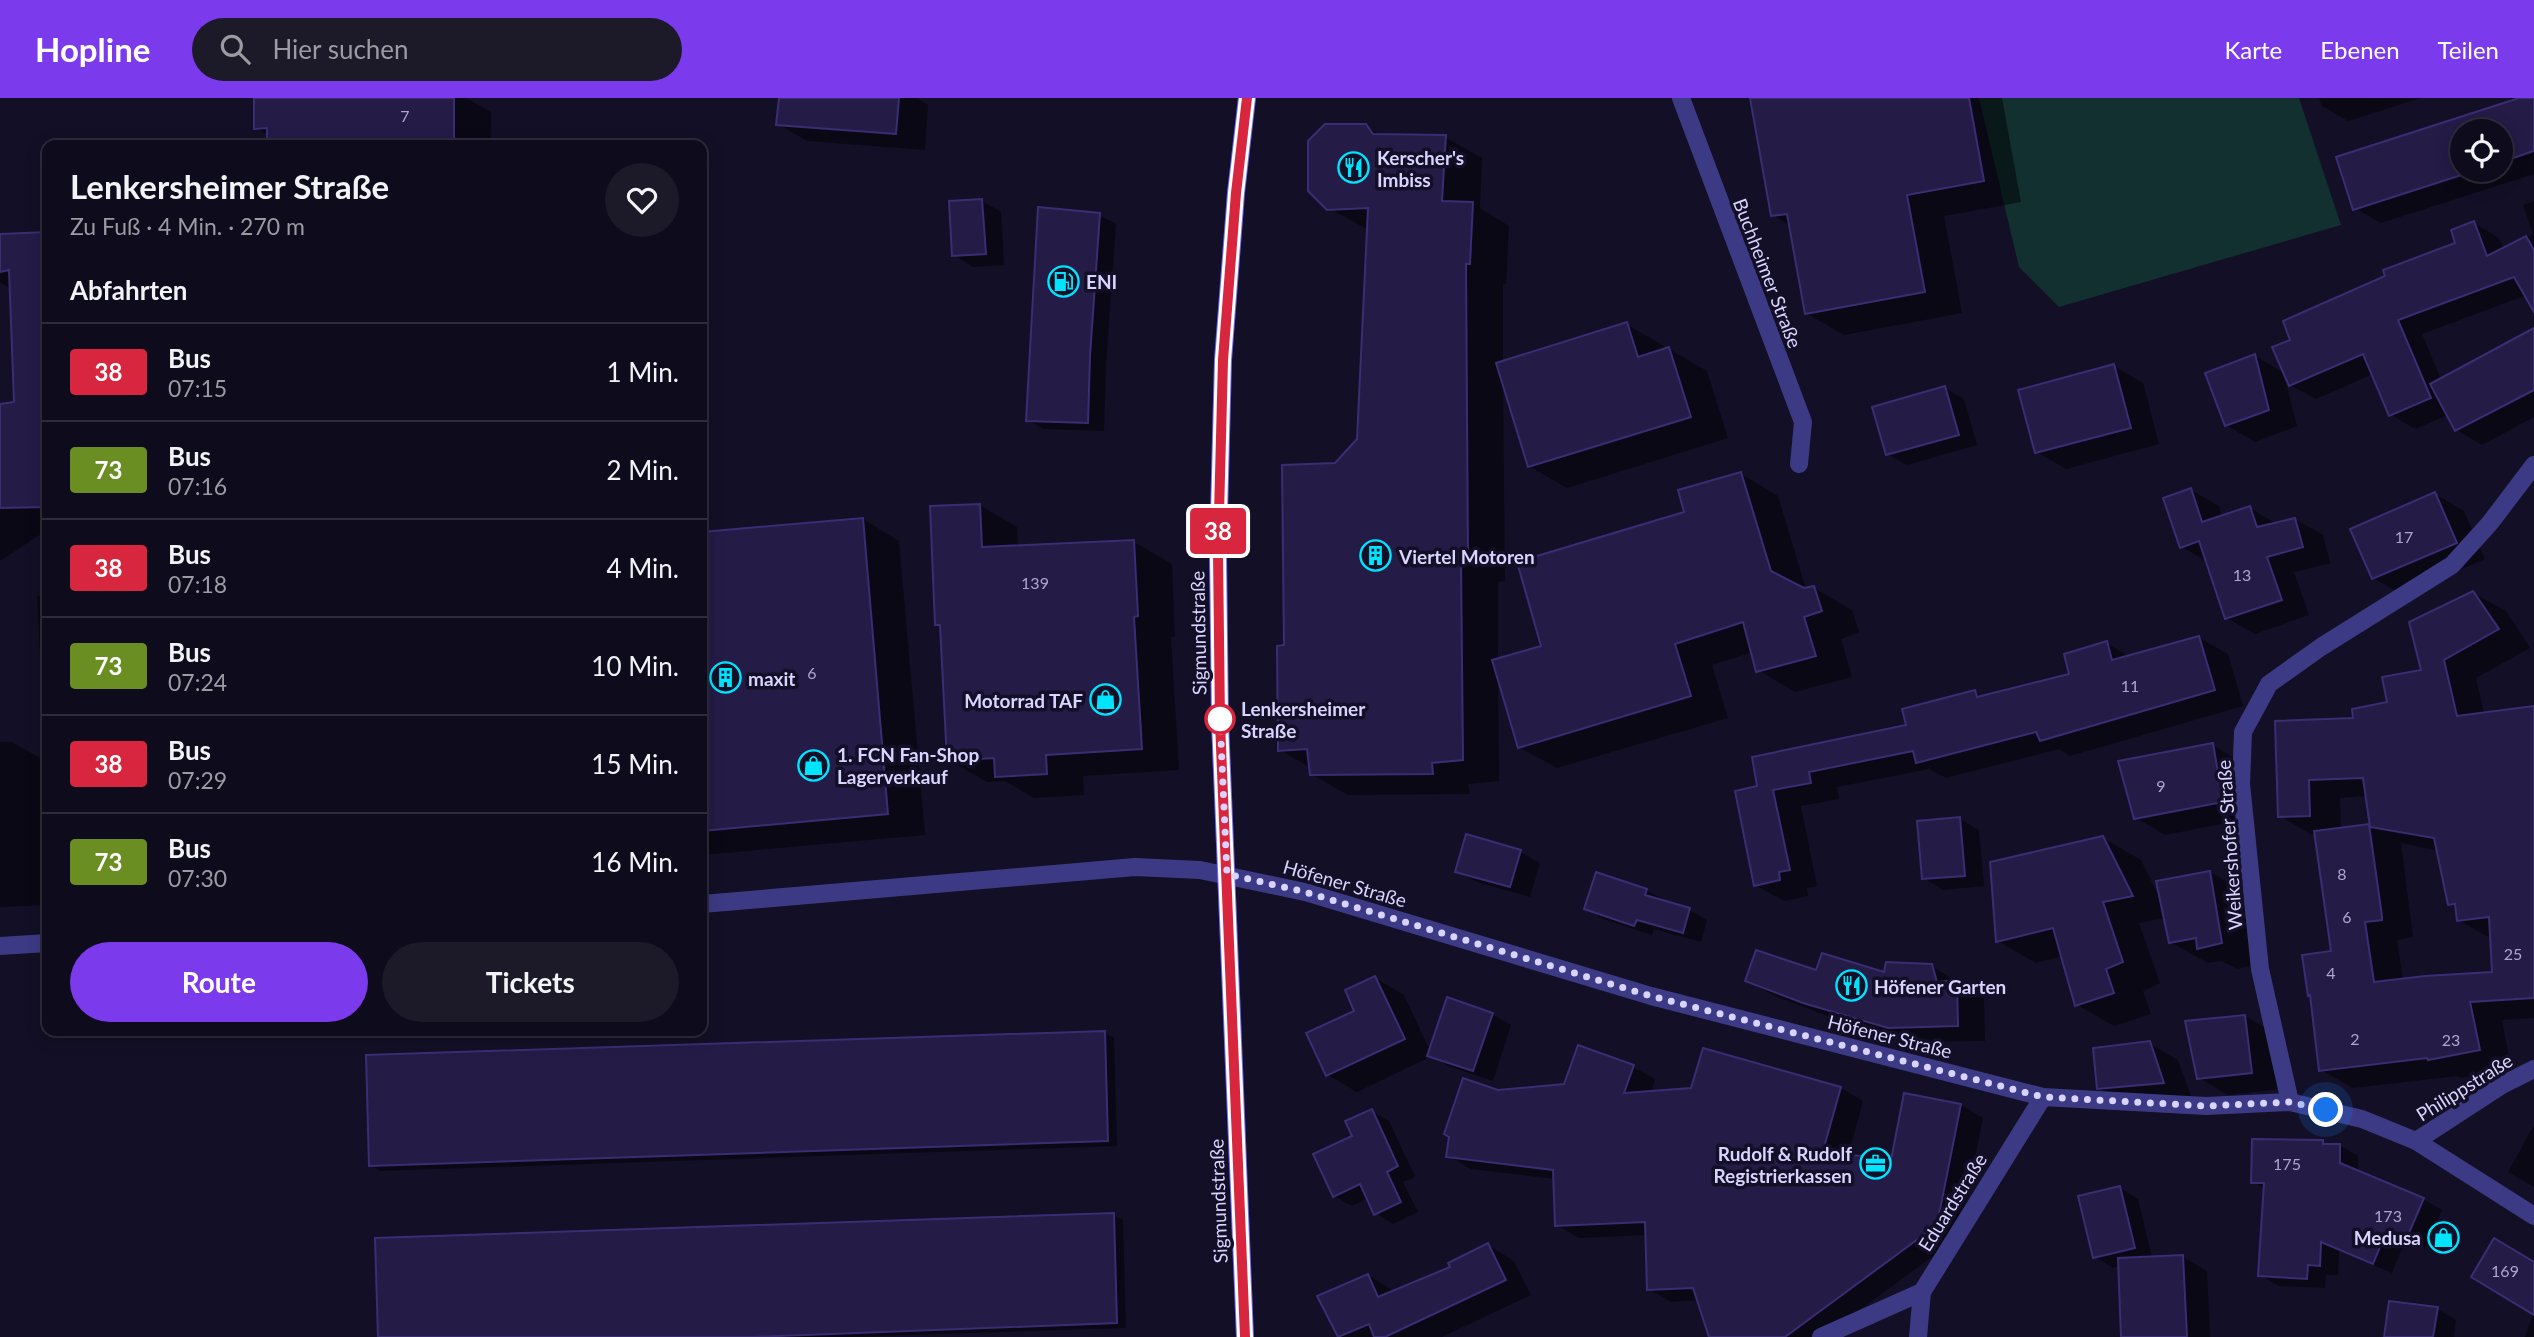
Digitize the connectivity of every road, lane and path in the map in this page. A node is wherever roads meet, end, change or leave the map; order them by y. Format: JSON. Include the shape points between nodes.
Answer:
{"nodes":[{"id":1,"x":1247,"y":98,"type":"edge"},
{"id":2,"x":1681,"y":98,"type":"edge"},
{"id":3,"x":1799,"y":464,"type":"dead end"},
{"id":4,"x":2534,"y":465,"type":"edge"},
{"id":5,"x":1227,"y":874,"type":"junction"},
{"id":6,"x":707,"y":904,"type":"edge"},
{"id":7,"x":42,"y":943,"type":"edge"},
{"id":8,"x":0,"y":946,"type":"edge"},
{"id":9,"x":2534,"y":1069,"type":"edge"},
{"id":10,"x":2043,"y":1097,"type":"junction"},
{"id":11,"x":2290,"y":1102,"type":"junction"},
{"id":12,"x":2416,"y":1141,"type":"junction"},
{"id":13,"x":2534,"y":1216,"type":"edge"},
{"id":14,"x":1922,"y":1292,"type":"junction"},
{"id":15,"x":1245,"y":1337,"type":"edge"},
{"id":16,"x":1821,"y":1337,"type":"edge"},
{"id":17,"x":1918,"y":1337,"type":"edge"}],
"edges":[{"from":1,"to":5,"type":"main road","name":"Sigmundstraße","via":[[1227,305],[1219,463],[1218,641]]},
{"from":2,"to":3,"type":"street","name":"Buchheimer Straße","via":[[1803,422]]},
{"from":4,"to":11,"type":"street","name":"Weikershofer Straße","via":[[2452,565],[2269,684],[2243,732],[2241,784],[2260,968]]},
{"from":5,"to":6,"type":"street","via":[[1135,867]]},
{"from":5,"to":10,"type":"street","name":"Höfener Straße","via":[[1305,892],[1651,996]]},
{"from":5,"to":15,"type":"main road","name":"Sigmundstraße"},
{"from":7,"to":8,"type":"street"},
{"from":9,"to":12,"type":"street","name":"Philippstraße"},
{"from":10,"to":11,"type":"street","name":"Höfener Straße","via":[[2206,1106]]},
{"from":10,"to":14,"type":"street","name":"Eduardstraße"},
{"from":11,"to":12,"type":"street","name":"Höfener Straße","via":[[2362,1119]]},
{"from":12,"to":13,"type":"street","name":"Höfener Straße"},
{"from":14,"to":16,"type":"street"},
{"from":14,"to":17,"type":"street","name":"Eduardstraße"}]}
